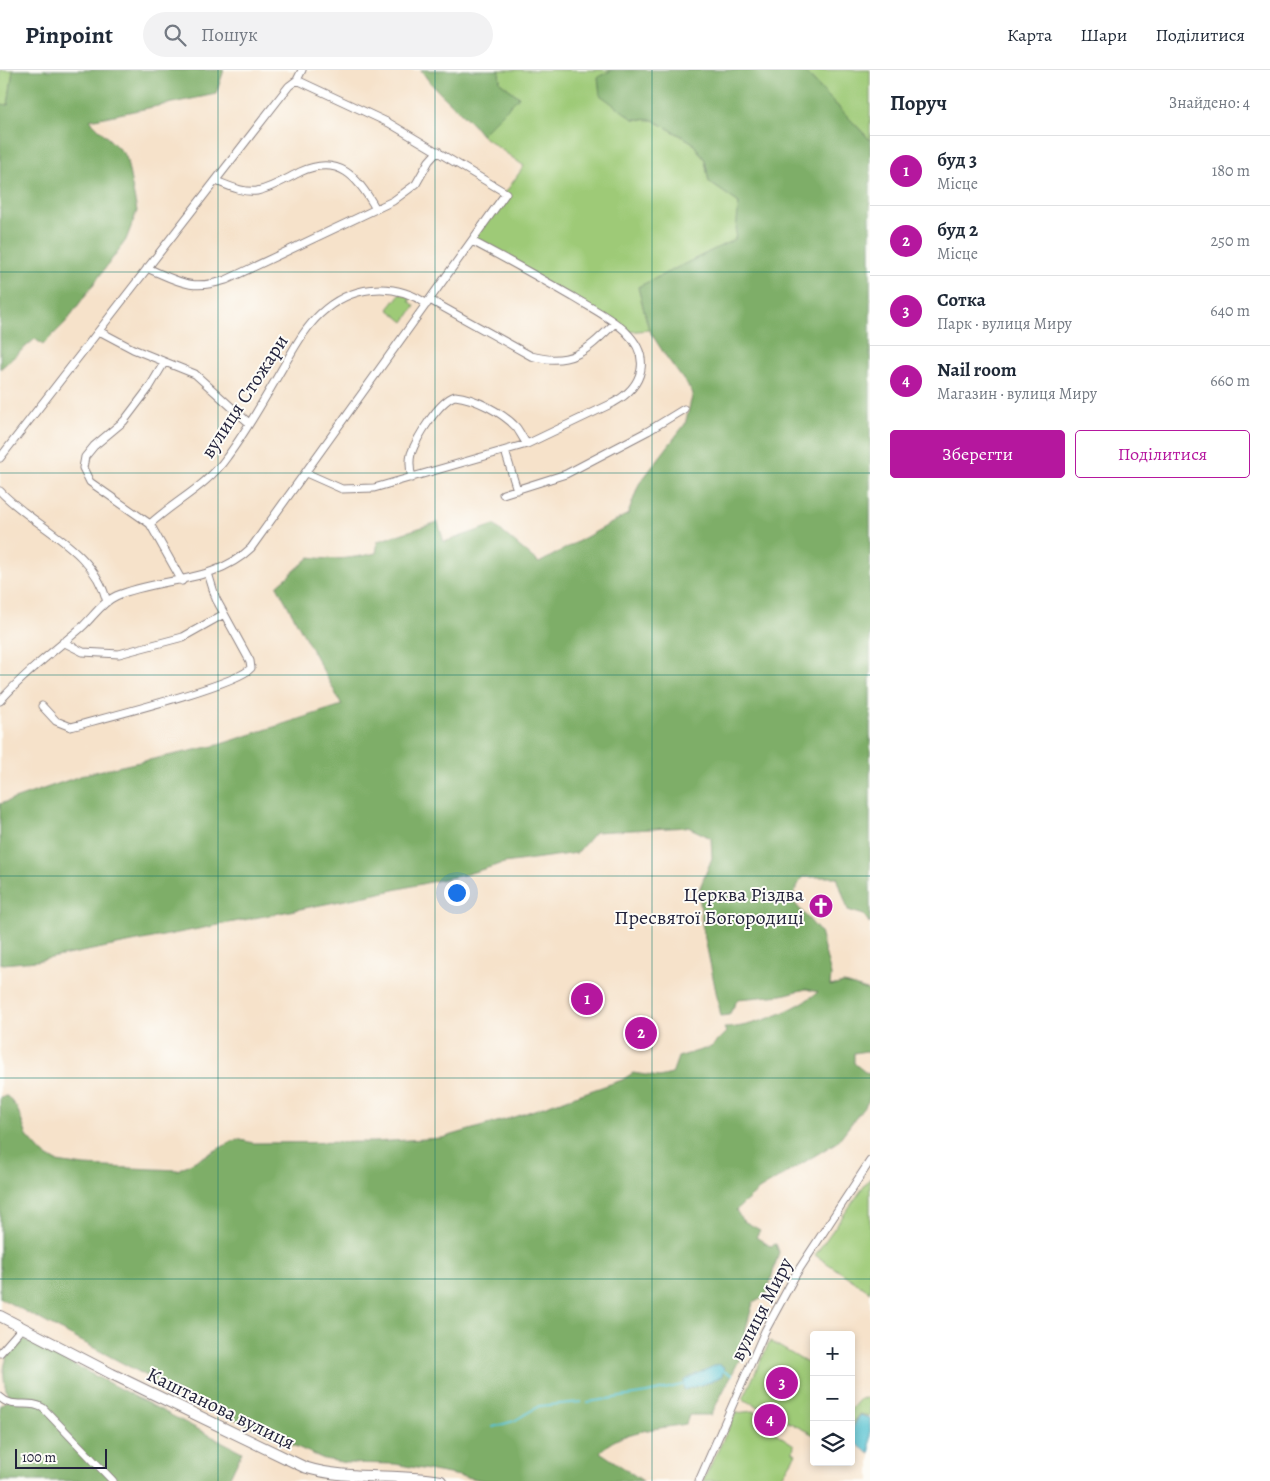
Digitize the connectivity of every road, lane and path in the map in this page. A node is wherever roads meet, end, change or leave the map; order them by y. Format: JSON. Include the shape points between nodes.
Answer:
{"nodes":[{"id":1,"x":302,"y":70,"type":"edge"},
{"id":2,"x":297,"y":80,"type":"junction"},
{"id":3,"x":438,"y":151,"type":"junction"},
{"id":4,"x":216,"y":181,"type":"junction"},
{"id":5,"x":376,"y":209,"type":"junction"},
{"id":6,"x":472,"y":241,"type":"junction"},
{"id":7,"x":147,"y":268,"type":"junction"},
{"id":8,"x":428,"y":302,"type":"junction"},
{"id":9,"x":615,"y":323,"type":"junction"},
{"id":10,"x":99,"y":331,"type":"junction"},
{"id":11,"x":164,"y":363,"type":"junction"},
{"id":12,"x":684,"y":409,"type":"dead end"},
{"id":13,"x":249,"y":424,"type":"junction"},
{"id":14,"x":527,"y":444,"type":"junction"},
{"id":15,"x":505,"y":451,"type":"junction"},
{"id":16,"x":0,"y":458,"type":"edge"},
{"id":17,"x":306,"y":474,"type":"junction"},
{"id":18,"x":412,"y":478,"type":"junction"},
{"id":19,"x":517,"y":490,"type":"junction"},
{"id":20,"x":0,"y":491,"type":"edge"},
{"id":21,"x":504,"y":494,"type":"dead end"},
{"id":22,"x":150,"y":524,"type":"junction"},
{"id":23,"x":208,"y":573,"type":"junction"},
{"id":24,"x":182,"y":581,"type":"junction"},
{"id":25,"x":106,"y":602,"type":"junction"},
{"id":26,"x":224,"y":614,"type":"junction"},
{"id":27,"x":64,"y":642,"type":"junction"},
{"id":28,"x":0,"y":701,"type":"edge"},
{"id":29,"x":42,"y":706,"type":"dead end"},
{"id":30,"x":870,"y":1161,"type":"edge"},
{"id":31,"x":0,"y":1316,"type":"edge"},
{"id":32,"x":22,"y":1328,"type":"junction"},
{"id":33,"x":0,"y":1353,"type":"edge"},
{"id":34,"x":0,"y":1397,"type":"edge"},
{"id":35,"x":113,"y":1481,"type":"edge"},
{"id":36,"x":441,"y":1481,"type":"edge"},
{"id":37,"x":698,"y":1481,"type":"edge"}],
"edges":[{"from":1,"to":2,"type":"street"},
{"from":2,"to":3,"type":"street","via":[[389,123]]},
{"from":2,"to":4,"type":"street"},
{"from":3,"to":5,"type":"street","via":[[416,184]]},
{"from":3,"to":6,"type":"street","via":[[506,192]]},
{"from":4,"to":5,"type":"street","via":[[238,189],[257,191],[312,167],[332,166],[356,178]]},
{"from":4,"to":7,"type":"street"},
{"from":5,"to":7,"type":"street","via":[[210,285],[183,283]]},
{"from":6,"to":8,"type":"street"},
{"from":6,"to":9,"type":"street"},
{"from":7,"to":10,"type":"street"},
{"from":8,"to":9,"type":"street","name":"вулиця Стожари","via":[[531,356],[543,359],[559,360],[583,353]]},
{"from":8,"to":13,"type":"street","name":"вулиця Стожари","via":[[405,292],[382,288],[357,292],[332,304],[318,315],[302,336]]},
{"from":8,"to":17,"type":"street"},
{"from":9,"to":14,"type":"street","via":[[626,332],[640,356],[641,374],[637,385],[614,403]]},
{"from":10,"to":11,"type":"street"},
{"from":10,"to":16,"type":"street"},
{"from":11,"to":13,"type":"street","via":[[195,374]]},
{"from":11,"to":22,"type":"street","via":[[124,421],[85,457],[83,468],[90,482]]},
{"from":12,"to":19,"type":"street","via":[[566,474]]},
{"from":13,"to":22,"type":"street","name":"вулиця Стожари","via":[[209,478]]},
{"from":14,"to":15,"type":"street"},
{"from":14,"to":18,"type":"street","via":[[517,428],[505,418],[476,402],[455,396],[443,402],[426,426],[412,454]]},
{"from":15,"to":18,"type":"street"},
{"from":15,"to":19,"type":"street"},
{"from":17,"to":18,"type":"street","via":[[342,489],[358,490]]},
{"from":17,"to":23,"type":"street","via":[[251,548],[236,560]]},
{"from":19,"to":21,"type":"street"},
{"from":20,"to":25,"type":"street","via":[[22,512],[80,555],[99,581]]},
{"from":22,"to":24,"type":"street"},
{"from":23,"to":24,"type":"street"},
{"from":23,"to":26,"type":"street"},
{"from":24,"to":25,"type":"street","via":[[125,593]]},
{"from":25,"to":27,"type":"street"},
{"from":26,"to":27,"type":"street","via":[[183,637],[119,654],[83,652]]},
{"from":26,"to":29,"type":"street","via":[[250,661],[251,668],[246,674],[71,727],[56,721]]},
{"from":27,"to":28,"type":"street"},
{"from":30,"to":37,"type":"street","name":"вулиця Миру","via":[[796,1274],[766,1331]]},
{"from":31,"to":32,"type":"main road","name":"Каштанова вулиця"},
{"from":32,"to":33,"type":"street"},
{"from":32,"to":36,"type":"main road","name":"Каштанова вулиця","via":[[304,1467],[330,1473]]},
{"from":34,"to":35,"type":"street","via":[[8,1404],[34,1404],[43,1408]]}]}
